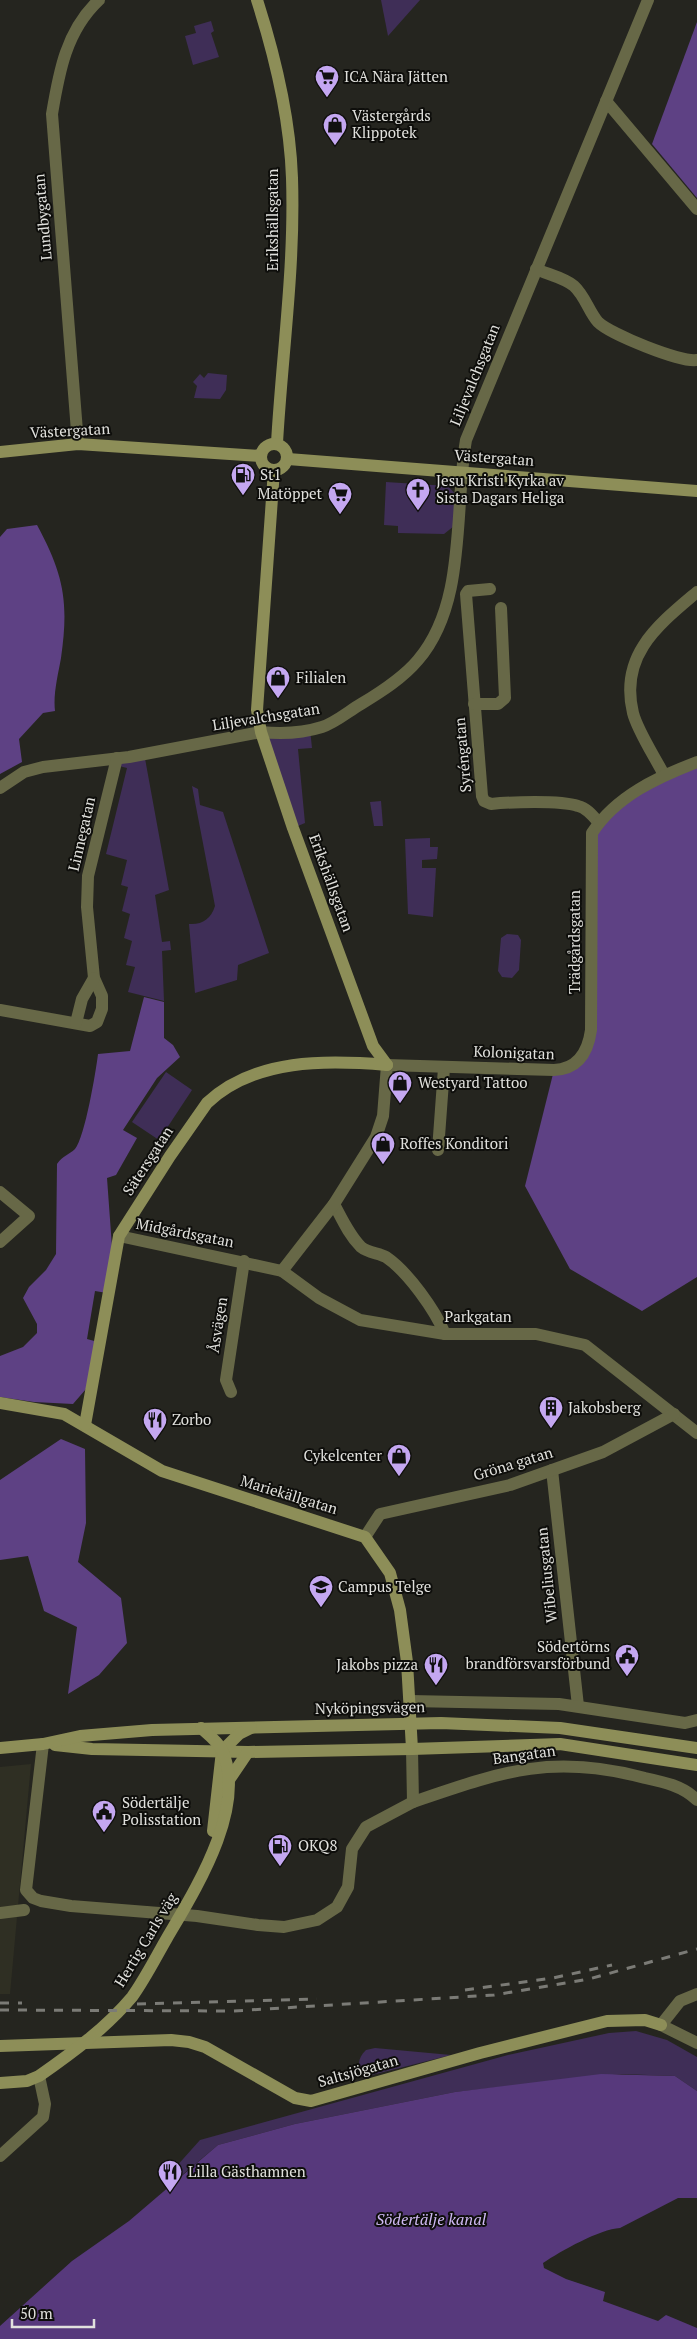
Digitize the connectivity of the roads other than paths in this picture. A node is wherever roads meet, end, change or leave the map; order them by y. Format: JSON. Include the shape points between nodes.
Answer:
{"nodes":[{"id":1,"x":99,"y":0,"type":"edge"},
{"id":2,"x":256,"y":0,"type":"edge"},
{"id":3,"x":648,"y":0,"type":"edge"},
{"id":4,"x":606,"y":102,"type":"junction"},
{"id":5,"x":697,"y":209,"type":"edge"},
{"id":6,"x":536,"y":269,"type":"junction"},
{"id":7,"x":697,"y":360,"type":"edge"},
{"id":8,"x":78,"y":444,"type":"junction"},
{"id":9,"x":276,"y":444,"type":"junction"},
{"id":10,"x":0,"y":452,"type":"edge"},
{"id":11,"x":261,"y":456,"type":"junction"},
{"id":12,"x":288,"y":459,"type":"junction"},
{"id":13,"x":274,"y":470,"type":"junction"},
{"id":14,"x":460,"y":471,"type":"junction"},
{"id":15,"x":697,"y":491,"type":"edge"},
{"id":16,"x":490,"y":589,"type":"dead end"},
{"id":17,"x":697,"y":592,"type":"edge"},
{"id":18,"x":501,"y":608,"type":"dead end"},
{"id":19,"x":474,"y":704,"type":"junction"},
{"id":20,"x":261,"y":732,"type":"junction"},
{"id":21,"x":117,"y":758,"type":"junction"},
{"id":22,"x":697,"y":762,"type":"edge"},
{"id":23,"x":664,"y":775,"type":"junction"},
{"id":24,"x":0,"y":788,"type":"edge"},
{"id":25,"x":599,"y":823,"type":"junction"},
{"id":26,"x":94,"y":978,"type":"junction"},
{"id":27,"x":0,"y":1010,"type":"edge"},
{"id":28,"x":76,"y":1023,"type":"junction"},
{"id":29,"x":580,"y":1060,"type":"joint"},
{"id":30,"x":388,"y":1065,"type":"junction"},
{"id":31,"x":444,"y":1068,"type":"junction"},
{"id":32,"x":438,"y":1150,"type":"dead end"},
{"id":33,"x":0,"y":1192,"type":"edge"},
{"id":34,"x":334,"y":1204,"type":"junction"},
{"id":35,"x":119,"y":1236,"type":"junction"},
{"id":36,"x":0,"y":1242,"type":"edge"},
{"id":37,"x":244,"y":1261,"type":"junction"},
{"id":38,"x":282,"y":1271,"type":"junction"},
{"id":39,"x":445,"y":1334,"type":"junction"},
{"id":40,"x":231,"y":1392,"type":"dead end"},
{"id":41,"x":0,"y":1403,"type":"edge"},
{"id":42,"x":674,"y":1414,"type":"junction"},
{"id":43,"x":84,"y":1425,"type":"junction"},
{"id":44,"x":697,"y":1433,"type":"edge"},
{"id":45,"x":552,"y":1470,"type":"junction"},
{"id":46,"x":365,"y":1537,"type":"junction"},
{"id":47,"x":410,"y":1701,"type":"junction"},
{"id":48,"x":578,"y":1706,"type":"junction"},
{"id":49,"x":697,"y":1720,"type":"edge"},
{"id":50,"x":410,"y":1723,"type":"junction"},
{"id":51,"x":253,"y":1727,"type":"junction"},
{"id":52,"x":201,"y":1728,"type":"junction"},
{"id":53,"x":43,"y":1744,"type":"junction"},
{"id":54,"x":0,"y":1748,"type":"edge"},
{"id":55,"x":697,"y":1748,"type":"edge"},
{"id":56,"x":412,"y":1749,"type":"junction"},
{"id":57,"x":222,"y":1751,"type":"junction"},
{"id":58,"x":248,"y":1752,"type":"junction"},
{"id":59,"x":697,"y":1765,"type":"edge"},
{"id":60,"x":228,"y":1783,"type":"junction"},
{"id":61,"x":697,"y":1800,"type":"edge"},
{"id":62,"x":413,"y":1802,"type":"junction"},
{"id":63,"x":207,"y":1864,"type":"junction"},
{"id":64,"x":24,"y":1910,"type":"dead end"},
{"id":65,"x":0,"y":1913,"type":"edge"},
{"id":66,"x":697,"y":1994,"type":"edge"},
{"id":67,"x":661,"y":2025,"type":"junction"},
{"id":68,"x":697,"y":2043,"type":"edge"},
{"id":69,"x":0,"y":2046,"type":"edge"},
{"id":70,"x":39,"y":2076,"type":"junction"},
{"id":71,"x":0,"y":2083,"type":"edge"},
{"id":72,"x":0,"y":2156,"type":"edge"}],
"edges":[{"from":1,"to":8,"type":"street","name":"Lundbygatan","via":[[68,42],[59,68],[52,114]]},
{"from":2,"to":9,"type":"street","name":"Erikshällsgatan","via":[[280,82],[292,177],[291,249]]},
{"from":3,"to":4,"type":"street","name":"Liljevalchsgatan"},
{"from":4,"to":5,"type":"street"},
{"from":4,"to":6,"type":"street","name":"Liljevalchsgatan"},
{"from":6,"to":7,"type":"street","via":[[574,286],[598,322],[608,329],[672,357]]},
{"from":6,"to":14,"type":"street","name":"Liljevalchsgatan","via":[[466,440]]},
{"from":8,"to":10,"type":"street","name":"Västergatan"},
{"from":8,"to":11,"type":"street","name":"Västergatan"},
{"from":9,"to":11,"type":"street","via":[[264,448]]},
{"from":9,"to":12,"type":"street","via":[[283,446]]},
{"from":11,"to":13,"type":"street","via":[[265,467]]},
{"from":12,"to":13,"type":"street","via":[[285,466]]},
{"from":12,"to":14,"type":"street","name":"Västergatan"},
{"from":13,"to":20,"type":"street","name":"Erikshällsgatan","via":[[257,710]]},
{"from":14,"to":15,"type":"street","name":"Västergatan"},
{"from":14,"to":20,"type":"street","name":"Liljevalchsgatan","via":[[449,594],[443,618],[424,653],[401,678],[323,727],[281,734]]},
{"from":16,"to":19,"type":"street","name":"Syréngatan","via":[[468,591],[466,594]]},
{"from":17,"to":23,"type":"street","via":[[659,625],[637,655],[630,682],[633,714]]},
{"from":18,"to":19,"type":"street","name":"Syréngatan","via":[[505,698],[498,704]]},
{"from":19,"to":25,"type":"street","name":"Syréngatan","via":[[484,801],[491,804],[578,806],[587,810]]},
{"from":20,"to":21,"type":"street","name":"Liljevalchsgatan"},
{"from":20,"to":30,"type":"street","name":"Erikshällsgatan","via":[[373,1046]]},
{"from":21,"to":24,"type":"street","name":"Liljevalchsgatan","via":[[43,767],[24,772]]},
{"from":21,"to":26,"type":"street","name":"Linnegatan","via":[[88,876],[87,907]]},
{"from":22,"to":23,"type":"street"},
{"from":23,"to":25,"type":"street","via":[[613,807]]},
{"from":25,"to":29,"type":"street","name":"Trädgårdsgatan","via":[[592,833],[591,1030],[590,1040]]},
{"from":26,"to":28,"type":"street","via":[[82,1000]]},
{"from":26,"to":28,"type":"street","name":"Linnegatan","via":[[102,996],[97,1022],[90,1026]]},
{"from":27,"to":28,"type":"street","name":"Linnegatan"},
{"from":29,"to":31,"type":"street","name":"Kolonigatan","via":[[563,1070]]},
{"from":30,"to":31,"type":"street","name":"Kolonigatan"},
{"from":30,"to":34,"type":"street","via":[[380,1127]]},
{"from":30,"to":35,"type":"street","name":"Sätersgatan","via":[[318,1063],[283,1067],[263,1071],[215,1096],[170,1156]]},
{"from":31,"to":32,"type":"street"},
{"from":33,"to":36,"type":"street","via":[[29,1216]]},
{"from":34,"to":38,"type":"street"},
{"from":34,"to":39,"type":"street","via":[[353,1238],[363,1249],[385,1256],[400,1270],[439,1320]]},
{"from":35,"to":37,"type":"street","name":"Midgårdsgatan"},
{"from":35,"to":43,"type":"street","name":"Sätersgatan"},
{"from":37,"to":38,"type":"street","name":"Parkgatan"},
{"from":37,"to":40,"type":"street","name":"Åsvägen","via":[[226,1380]]},
{"from":38,"to":39,"type":"street","name":"Parkgatan","via":[[319,1298],[360,1320]]},
{"from":39,"to":42,"type":"street","name":"Parkgatan","via":[[536,1334],[586,1345]]},
{"from":41,"to":43,"type":"street","name":"Mariekällgatan","via":[[64,1414]]},
{"from":42,"to":44,"type":"street","name":"Parkgatan"},
{"from":42,"to":45,"type":"street","name":"Gröna gatan","via":[[603,1452]]},
{"from":43,"to":46,"type":"street","name":"Mariekällgatan","via":[[162,1471]]},
{"from":45,"to":46,"type":"street","name":"Gröna gatan","via":[[510,1485],[380,1514]]},
{"from":45,"to":48,"type":"street","name":"Wibeliusgatan"},
{"from":46,"to":47,"type":"street","via":[[390,1573],[400,1610]]},
{"from":47,"to":48,"type":"street","name":"Nyköpingsvägen"},
{"from":47,"to":50,"type":"street"},
{"from":48,"to":49,"type":"street","name":"Nyköpingsvägen","via":[[685,1723]]},
{"from":50,"to":51,"type":"street","name":"Nyköpingsvägen"},
{"from":50,"to":55,"type":"street","name":"Nyköpingsvägen","via":[[560,1728]]},
{"from":50,"to":56,"type":"street"},
{"from":51,"to":52,"type":"street","name":"Nyköpingsvägen"},
{"from":51,"to":57,"type":"street","via":[[239,1734]]},
{"from":52,"to":53,"type":"street","name":"Nyköpingsvägen","via":[[80,1736]]},
{"from":52,"to":57,"type":"street","name":"Hertig Carls väg"},
{"from":53,"to":54,"type":"street","name":"Nyköpingsvägen"},
{"from":53,"to":57,"type":"street","name":"Nyköpingsvägen","via":[[92,1749]]},
{"from":53,"to":62,"type":"street","name":"Bangatan","via":[[26,1890],[41,1901],[71,1906],[197,1916],[279,1927],[317,1920],[337,1907],[348,1887],[352,1848],[366,1827]]},
{"from":56,"to":58,"type":"street","name":"Nyköpingsvägen"},
{"from":56,"to":59,"type":"street","name":"Nyköpingsvägen","via":[[560,1744]]},
{"from":56,"to":62,"type":"street"},
{"from":57,"to":58,"type":"street","name":"Nyköpingsvägen"},
{"from":57,"to":60,"type":"street","name":"Hertig Carls väg"},
{"from":57,"to":63,"type":"street","name":"Hertig Carls väg"},
{"from":58,"to":60,"type":"street","name":"Hertig Carls väg"},
{"from":60,"to":63,"type":"street","name":"Hertig Carls väg","via":[[221,1828]]},
{"from":61,"to":62,"type":"street","name":"Bangatan","via":[[671,1784],[576,1765],[533,1766],[489,1776]]},
{"from":63,"to":70,"type":"street","name":"Hertig Carls väg","via":[[132,1996],[103,2027]]},
{"from":64,"to":65,"type":"street"},
{"from":66,"to":67,"type":"street","via":[[680,2001]]},
{"from":67,"to":68,"type":"street","name":"Saltsjögatan"},
{"from":67,"to":69,"type":"street","name":"Saltsjögatan","via":[[645,2020],[607,2021],[311,2101],[295,2098],[205,2047],[189,2042]]},
{"from":70,"to":71,"type":"street","name":"Hertig Carls väg"},
{"from":70,"to":72,"type":"street","via":[[45,2104],[43,2117]]}]}
